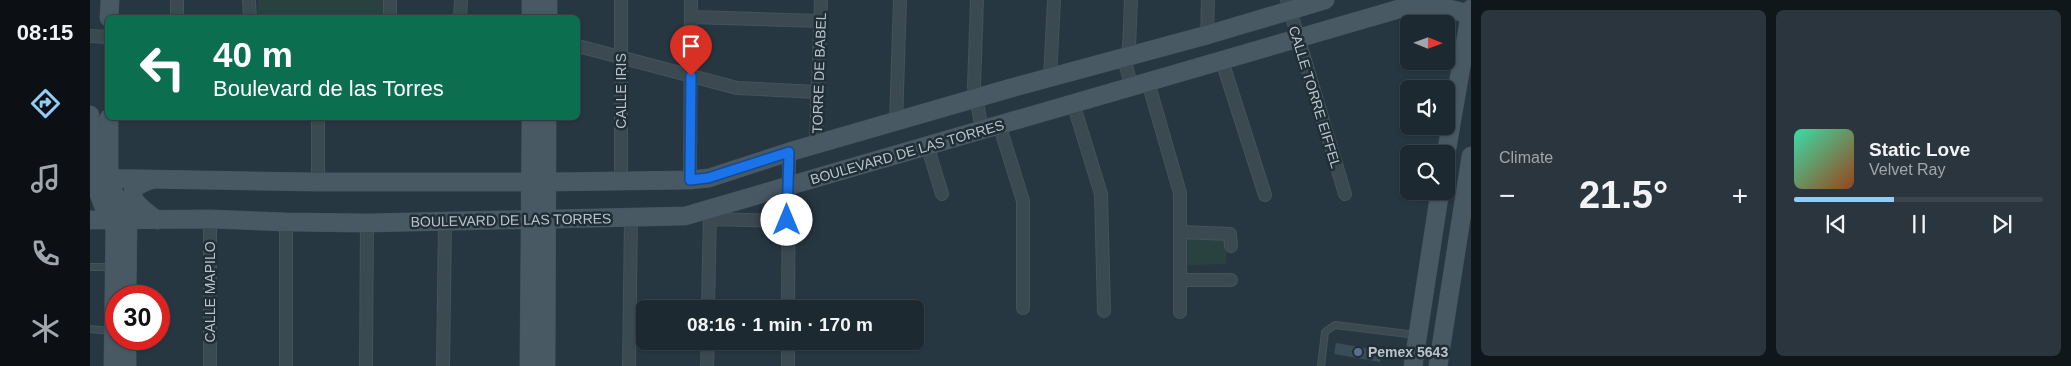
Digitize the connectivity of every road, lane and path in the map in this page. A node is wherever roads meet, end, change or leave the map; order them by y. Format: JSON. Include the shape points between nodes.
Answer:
{"nodes":[{"id":1,"x":110,"y":0,"type":"edge"},
{"id":2,"x":177,"y":0,"type":"edge"},
{"id":3,"x":250,"y":0,"type":"edge"},
{"id":4,"x":390,"y":0,"type":"edge"},
{"id":5,"x":461,"y":0,"type":"edge"},
{"id":6,"x":532,"y":0,"type":"edge"},
{"id":7,"x":548,"y":0,"type":"edge"},
{"id":8,"x":621,"y":0,"type":"edge"},
{"id":9,"x":691,"y":0,"type":"edge"},
{"id":10,"x":821,"y":0,"type":"edge"},
{"id":11,"x":900,"y":0,"type":"edge"},
{"id":12,"x":977,"y":0,"type":"edge"},
{"id":13,"x":1054,"y":0,"type":"edge"},
{"id":14,"x":1131,"y":0,"type":"edge"},
{"id":15,"x":1208,"y":0,"type":"edge"},
{"id":16,"x":1325,"y":0,"type":"edge"},
{"id":17,"x":1288,"y":5,"type":"edge"},
{"id":18,"x":1471,"y":13,"type":"edge"},
{"id":19,"x":110,"y":15,"type":"edge"},
{"id":20,"x":177,"y":15,"type":"edge"},
{"id":21,"x":250,"y":15,"type":"edge"},
{"id":22,"x":390,"y":15,"type":"edge"},
{"id":23,"x":460,"y":15,"type":"edge"},
{"id":24,"x":531,"y":15,"type":"edge"},
{"id":25,"x":548,"y":15,"type":"edge"},
{"id":26,"x":691,"y":17,"type":"junction"},
{"id":27,"x":820,"y":21,"type":"junction"},
{"id":28,"x":1206,"y":35,"type":"junction"},
{"id":29,"x":90,"y":36,"type":"edge"},
{"id":30,"x":105,"y":36,"type":"edge"},
{"id":31,"x":1298,"y":38,"type":"junction"},
{"id":32,"x":580,"y":47,"type":"edge"},
{"id":33,"x":1126,"y":56,"type":"junction"},
{"id":34,"x":621,"y":57,"type":"junction"},
{"id":35,"x":1222,"y":61,"type":"junction"},
{"id":36,"x":691,"y":76,"type":"junction"},
{"id":37,"x":1050,"y":78,"type":"junction"},
{"id":38,"x":1140,"y":85,"type":"junction"},
{"id":39,"x":818,"y":92,"type":"junction"},
{"id":40,"x":975,"y":99,"type":"junction"},
{"id":41,"x":1073,"y":103,"type":"junction"},
{"id":42,"x":90,"y":115,"type":"edge"},
{"id":43,"x":109,"y":120,"type":"edge"},
{"id":44,"x":318,"y":120,"type":"edge"},
{"id":45,"x":531,"y":120,"type":"edge"},
{"id":46,"x":547,"y":120,"type":"edge"},
{"id":47,"x":896,"y":122,"type":"junction"},
{"id":48,"x":999,"y":124,"type":"junction"},
{"id":49,"x":982,"y":129,"type":"junction"},
{"id":50,"x":816,"y":145,"type":"junction"},
{"id":51,"x":927,"y":145,"type":"junction"},
{"id":52,"x":1448,"y":145,"type":"edge"},
{"id":53,"x":789,"y":152,"type":"junction"},
{"id":54,"x":1471,"y":156,"type":"edge"},
{"id":55,"x":97,"y":178,"type":"edge"},
{"id":56,"x":153,"y":179,"type":"junction"},
{"id":57,"x":690,"y":180,"type":"junction"},
{"id":58,"x":621,"y":181,"type":"junction"},
{"id":59,"x":318,"y":182,"type":"junction"},
{"id":60,"x":539,"y":182,"type":"junction"},
{"id":61,"x":787,"y":187,"type":"junction"},
{"id":62,"x":942,"y":194,"type":"dead end"},
{"id":63,"x":1345,"y":194,"type":"dead end"},
{"id":64,"x":1265,"y":195,"type":"dead end"},
{"id":65,"x":1455,"y":199,"type":"edge"},
{"id":66,"x":1439,"y":200,"type":"edge"},
{"id":67,"x":1464,"y":202,"type":"junction"},
{"id":68,"x":709,"y":214,"type":"junction"},
{"id":69,"x":631,"y":217,"type":"junction"},
{"id":70,"x":210,"y":219,"type":"junction"},
{"id":71,"x":90,"y":220,"type":"edge"},
{"id":72,"x":157,"y":220,"type":"junction"},
{"id":73,"x":538,"y":220,"type":"junction"},
{"id":74,"x":787,"y":220,"type":"junction"},
{"id":75,"x":117,"y":221,"type":"junction"},
{"id":76,"x":445,"y":221,"type":"junction"},
{"id":77,"x":286,"y":222,"type":"junction"},
{"id":78,"x":367,"y":223,"type":"junction"},
{"id":79,"x":1181,"y":232,"type":"junction"},
{"id":80,"x":1231,"y":246,"type":"dead end"},
{"id":81,"x":90,"y":267,"type":"edge"},
{"id":82,"x":116,"y":267,"type":"junction"},
{"id":83,"x":1180,"y":280,"type":"junction"},
{"id":84,"x":1231,"y":280,"type":"dead end"},
{"id":85,"x":117,"y":285,"type":"edge"},
{"id":86,"x":126,"y":285,"type":"edge"},
{"id":87,"x":708,"y":300,"type":"edge"},
{"id":88,"x":788,"y":300,"type":"edge"},
{"id":89,"x":1023,"y":308,"type":"dead end"},
{"id":90,"x":1104,"y":311,"type":"dead end"},
{"id":91,"x":1180,"y":312,"type":"dead end"},
{"id":92,"x":90,"y":329,"type":"edge"},
{"id":93,"x":105,"y":332,"type":"edge"},
{"id":94,"x":1418,"y":335,"type":"junction"},
{"id":95,"x":117,"y":350,"type":"edge"},
{"id":96,"x":123,"y":350,"type":"edge"},
{"id":97,"x":708,"y":350,"type":"edge"},
{"id":98,"x":788,"y":350,"type":"edge"},
{"id":99,"x":113,"y":366,"type":"edge"},
{"id":100,"x":127,"y":366,"type":"edge"},
{"id":101,"x":210,"y":366,"type":"edge"},
{"id":102,"x":286,"y":366,"type":"edge"},
{"id":103,"x":366,"y":366,"type":"edge"},
{"id":104,"x":443,"y":366,"type":"edge"},
{"id":105,"x":529,"y":366,"type":"edge"},
{"id":106,"x":546,"y":366,"type":"edge"},
{"id":107,"x":629,"y":366,"type":"edge"},
{"id":108,"x":708,"y":366,"type":"edge"},
{"id":109,"x":788,"y":366,"type":"edge"},
{"id":110,"x":1321,"y":366,"type":"edge"},
{"id":111,"x":1413,"y":366,"type":"edge"},
{"id":112,"x":1438,"y":366,"type":"edge"}],
"edges":[{"from":1,"to":19,"type":"street"},
{"from":2,"to":20,"type":"street"},
{"from":3,"to":21,"type":"street"},
{"from":4,"to":22,"type":"street"},
{"from":5,"to":23,"type":"street"},
{"from":6,"to":24,"type":"street"},
{"from":7,"to":25,"type":"street"},
{"from":8,"to":34,"type":"street","name":"CALLE IRIS"},
{"from":9,"to":26,"type":"street"},
{"from":10,"to":27,"type":"street","name":"TORRE DE BABEL"},
{"from":11,"to":47,"type":"street"},
{"from":12,"to":40,"type":"street"},
{"from":13,"to":37,"type":"street"},
{"from":14,"to":33,"type":"street"},
{"from":15,"to":28,"type":"street"},
{"from":16,"to":17,"type":"street"},
{"from":17,"to":28,"type":"street"},
{"from":17,"to":31,"type":"street","name":"CALLE TORRE EIFFEL"},
{"from":18,"to":31,"type":"street","name":"BOULEVARD DE LAS TORRES","via":[[1412,6]]},
{"from":18,"to":52,"type":"street"},
{"from":26,"to":27,"type":"street"},
{"from":26,"to":36,"type":"street"},
{"from":27,"to":39,"type":"street","name":"TORRE DE BABEL"},
{"from":28,"to":33,"type":"street"},
{"from":29,"to":30,"type":"street"},
{"from":31,"to":35,"type":"street","name":"BOULEVARD DE LAS TORRES"},
{"from":31,"to":63,"type":"street","name":"CALLE TORRE EIFFEL"},
{"from":32,"to":34,"type":"street"},
{"from":33,"to":37,"type":"street"},
{"from":33,"to":38,"type":"street","via":[[1125,63]]},
{"from":34,"to":36,"type":"street"},
{"from":34,"to":58,"type":"street","name":"CALLE IRIS"},
{"from":35,"to":38,"type":"street","name":"BOULEVARD DE LAS TORRES"},
{"from":35,"to":64,"type":"street"},
{"from":36,"to":39,"type":"street","via":[[746,89]]},
{"from":36,"to":57,"type":"street"},
{"from":37,"to":40,"type":"street"},
{"from":38,"to":41,"type":"street","name":"BOULEVARD DE LAS TORRES"},
{"from":38,"to":79,"type":"street","via":[[1180,193]]},
{"from":39,"to":50,"type":"street","name":"TORRE DE BABEL"},
{"from":40,"to":47,"type":"street"},
{"from":40,"to":49,"type":"street"},
{"from":41,"to":48,"type":"street","name":"BOULEVARD DE LAS TORRES"},
{"from":41,"to":90,"type":"street","via":[[1102,194]]},
{"from":42,"to":55,"type":"street"},
{"from":43,"to":55,"type":"street"},
{"from":44,"to":59,"type":"street"},
{"from":45,"to":60,"type":"street"},
{"from":46,"to":60,"type":"street"},
{"from":47,"to":50,"type":"street"},
{"from":48,"to":49,"type":"street","name":"BOULEVARD DE LAS TORRES"},
{"from":48,"to":89,"type":"street","via":[[1023,201]]},
{"from":49,"to":51,"type":"street","name":"BOULEVARD DE LAS TORRES"},
{"from":50,"to":53,"type":"street"},
{"from":51,"to":61,"type":"street","name":"BOULEVARD DE LAS TORRES"},
{"from":51,"to":62,"type":"street"},
{"from":53,"to":57,"type":"street","via":[[708,178]]},
{"from":53,"to":61,"type":"street"},
{"from":54,"to":67,"type":"street"},
{"from":55,"to":56,"type":"street"},
{"from":55,"to":75,"type":"street","via":[[120,209]]},
{"from":56,"to":59,"type":"street"},
{"from":56,"to":72,"type":"street","via":[[137,184],[134,199],[138,207]]},
{"from":57,"to":58,"type":"street"},
{"from":58,"to":60,"type":"street"},
{"from":59,"to":60,"type":"street"},
{"from":60,"to":73,"type":"street"},
{"from":61,"to":68,"type":"street","name":"BOULEVARD DE LAS TORRES"},
{"from":61,"to":74,"type":"street"},
{"from":65,"to":67,"type":"street"},
{"from":66,"to":94,"type":"street"},
{"from":67,"to":112,"type":"street"},
{"from":68,"to":69,"type":"street","name":"BOULEVARD DE LAS TORRES"},
{"from":68,"to":74,"type":"street"},
{"from":68,"to":87,"type":"street"},
{"from":69,"to":73,"type":"street","name":"BOULEVARD DE LAS TORRES"},
{"from":69,"to":107,"type":"street"},
{"from":70,"to":72,"type":"street","name":"BOULEVARD DE LAS TORRES"},
{"from":70,"to":77,"type":"street","name":"BOULEVARD DE LAS TORRES"},
{"from":70,"to":101,"type":"street","name":"CALLE MAPILO"},
{"from":71,"to":75,"type":"street","name":"BOULEVARD DE LAS TORRES"},
{"from":72,"to":75,"type":"street","name":"BOULEVARD DE LAS TORRES"},
{"from":73,"to":76,"type":"street","name":"BOULEVARD DE LAS TORRES"},
{"from":73,"to":105,"type":"street"},
{"from":73,"to":106,"type":"street"},
{"from":74,"to":88,"type":"street"},
{"from":75,"to":82,"type":"street"},
{"from":75,"to":86,"type":"street"},
{"from":76,"to":78,"type":"street","name":"BOULEVARD DE LAS TORRES"},
{"from":76,"to":104,"type":"street"},
{"from":77,"to":78,"type":"street","name":"BOULEVARD DE LAS TORRES"},
{"from":77,"to":102,"type":"street"},
{"from":78,"to":103,"type":"street"},
{"from":79,"to":80,"type":"street","via":[[1230,234]]},
{"from":79,"to":83,"type":"street"},
{"from":81,"to":82,"type":"lane"},
{"from":82,"to":85,"type":"street"},
{"from":83,"to":84,"type":"street"},
{"from":83,"to":91,"type":"street"},
{"from":92,"to":93,"type":"lane"},
{"from":94,"to":110,"type":"lane","via":[[1335,325],[1325,332]]},
{"from":94,"to":111,"type":"street"},
{"from":95,"to":99,"type":"street"},
{"from":96,"to":100,"type":"street"},
{"from":97,"to":108,"type":"street"},
{"from":98,"to":109,"type":"street"}]}
